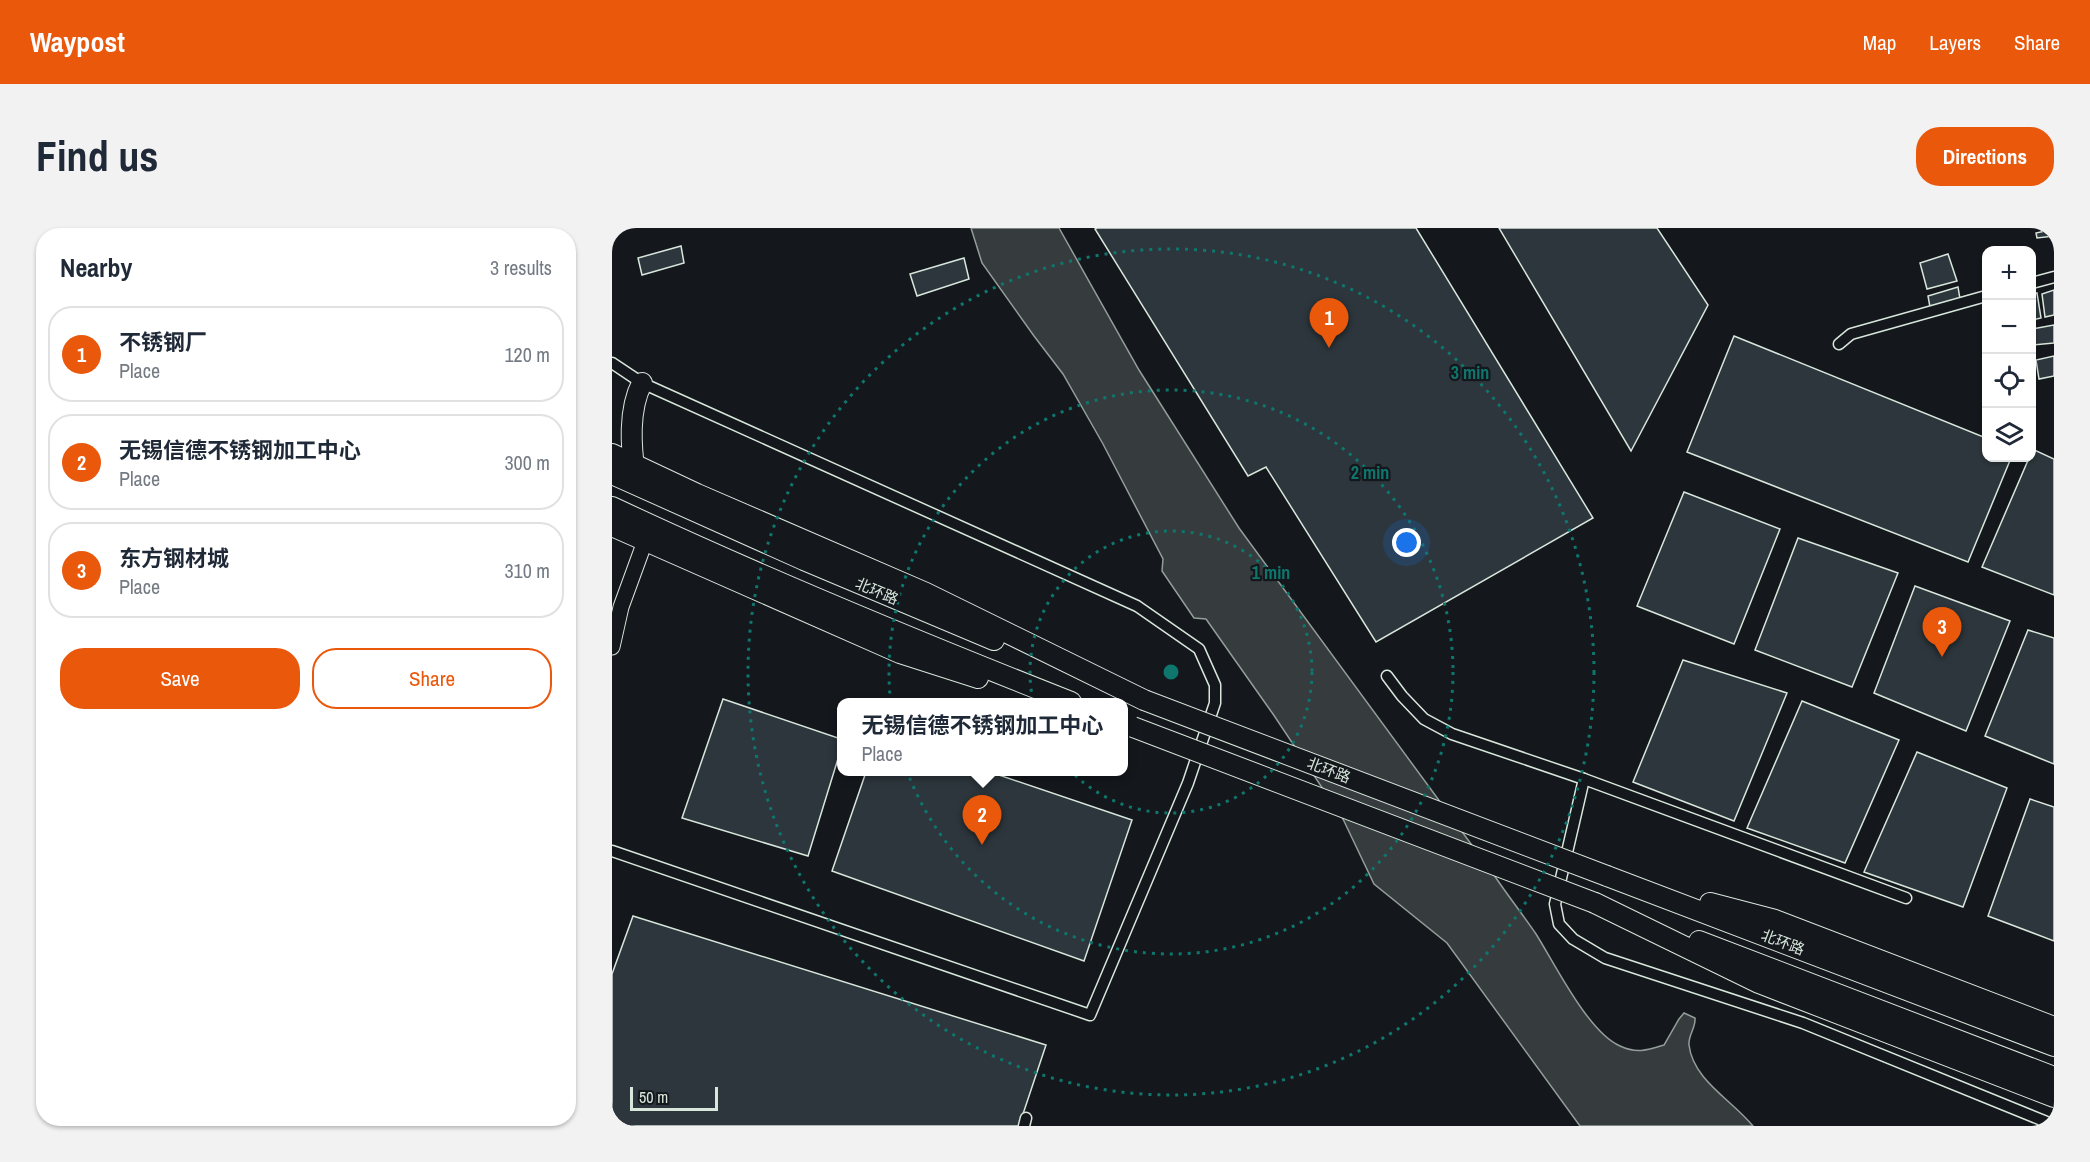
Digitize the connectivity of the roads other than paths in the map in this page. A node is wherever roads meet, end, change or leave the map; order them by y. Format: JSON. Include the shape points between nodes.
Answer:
{"nodes":[{"id":1,"x":2054,"y":277,"type":"edge"},
{"id":2,"x":2036,"y":282,"type":"edge"},
{"id":3,"x":1982,"y":297,"type":"edge"},
{"id":4,"x":1839,"y":344,"type":"dead end"},
{"id":5,"x":612,"y":363,"type":"edge"},
{"id":6,"x":642,"y":383,"type":"junction"},
{"id":7,"x":612,"y":454,"type":"edge"},
{"id":8,"x":633,"y":465,"type":"junction"},
{"id":9,"x":612,"y":474,"type":"edge"},
{"id":10,"x":636,"y":485,"type":"junction"},
{"id":11,"x":612,"y":507,"type":"edge"},
{"id":12,"x":612,"y":526,"type":"edge"},
{"id":13,"x":648,"y":533,"type":"junction"},
{"id":14,"x":617,"y":604,"type":"edge"},
{"id":15,"x":612,"y":647,"type":"edge"},
{"id":16,"x":1387,"y":676,"type":"dead end"},
{"id":17,"x":1042,"y":698,"type":"edge"},
{"id":18,"x":1061,"y":698,"type":"edge"},
{"id":19,"x":1144,"y":700,"type":"junction"},
{"id":20,"x":1128,"y":726,"type":"edge"},
{"id":21,"x":1584,"y":779,"type":"junction"},
{"id":22,"x":612,"y":851,"type":"edge"},
{"id":23,"x":1606,"y":876,"type":"junction"},
{"id":24,"x":1906,"y":898,"type":"dead end"},
{"id":25,"x":1595,"y":903,"type":"junction"},
{"id":26,"x":2054,"y":1027,"type":"edge"},
{"id":27,"x":2054,"y":1046,"type":"edge"},
{"id":28,"x":2054,"y":1077,"type":"edge"},
{"id":29,"x":2054,"y":1097,"type":"edge"},
{"id":30,"x":2054,"y":1125,"type":"edge"}],
"edges":[{"from":1,"to":2,"type":"street"},
{"from":3,"to":4,"type":"street","via":[[1851,334]]},
{"from":5,"to":6,"type":"street"},
{"from":6,"to":8,"type":"highway","via":[[635,398]]},
{"from":6,"to":22,"type":"street","via":[[1137,606],[1199,649],[1215,686],[1215,704],[1188,783],[1090,1015]]},
{"from":7,"to":8,"type":"highway"},
{"from":8,"to":10,"type":"highway"},
{"from":8,"to":19,"type":"highway","via":[[926,593]]},
{"from":9,"to":10,"type":"highway","name":"北环路"},
{"from":10,"to":19,"type":"highway","name":"北环路","via":[[919,609]]},
{"from":11,"to":13,"type":"highway","name":"北环路"},
{"from":12,"to":13,"type":"highway"},
{"from":13,"to":14,"type":"street"},
{"from":13,"to":17,"type":"highway","via":[[900,653]]},
{"from":13,"to":18,"type":"highway","name":"北环路"},
{"from":14,"to":15,"type":"street"},
{"from":16,"to":21,"type":"street","via":[[1424,719],[1452,734]]},
{"from":19,"to":23,"type":"highway","name":"北环路","bridge":true},
{"from":20,"to":25,"type":"highway","name":"北环路","bridge":true},
{"from":21,"to":24,"type":"street"},
{"from":21,"to":30,"type":"street","via":[[1555,904],[1559,924],[1573,939],[1605,958],[1803,1023]]},
{"from":23,"to":26,"type":"highway","via":[[1775,920]]},
{"from":23,"to":27,"type":"highway","name":"北环路"},
{"from":25,"to":28,"type":"highway","name":"北环路"},
{"from":25,"to":29,"type":"highway","via":[[1758,983]]}]}
